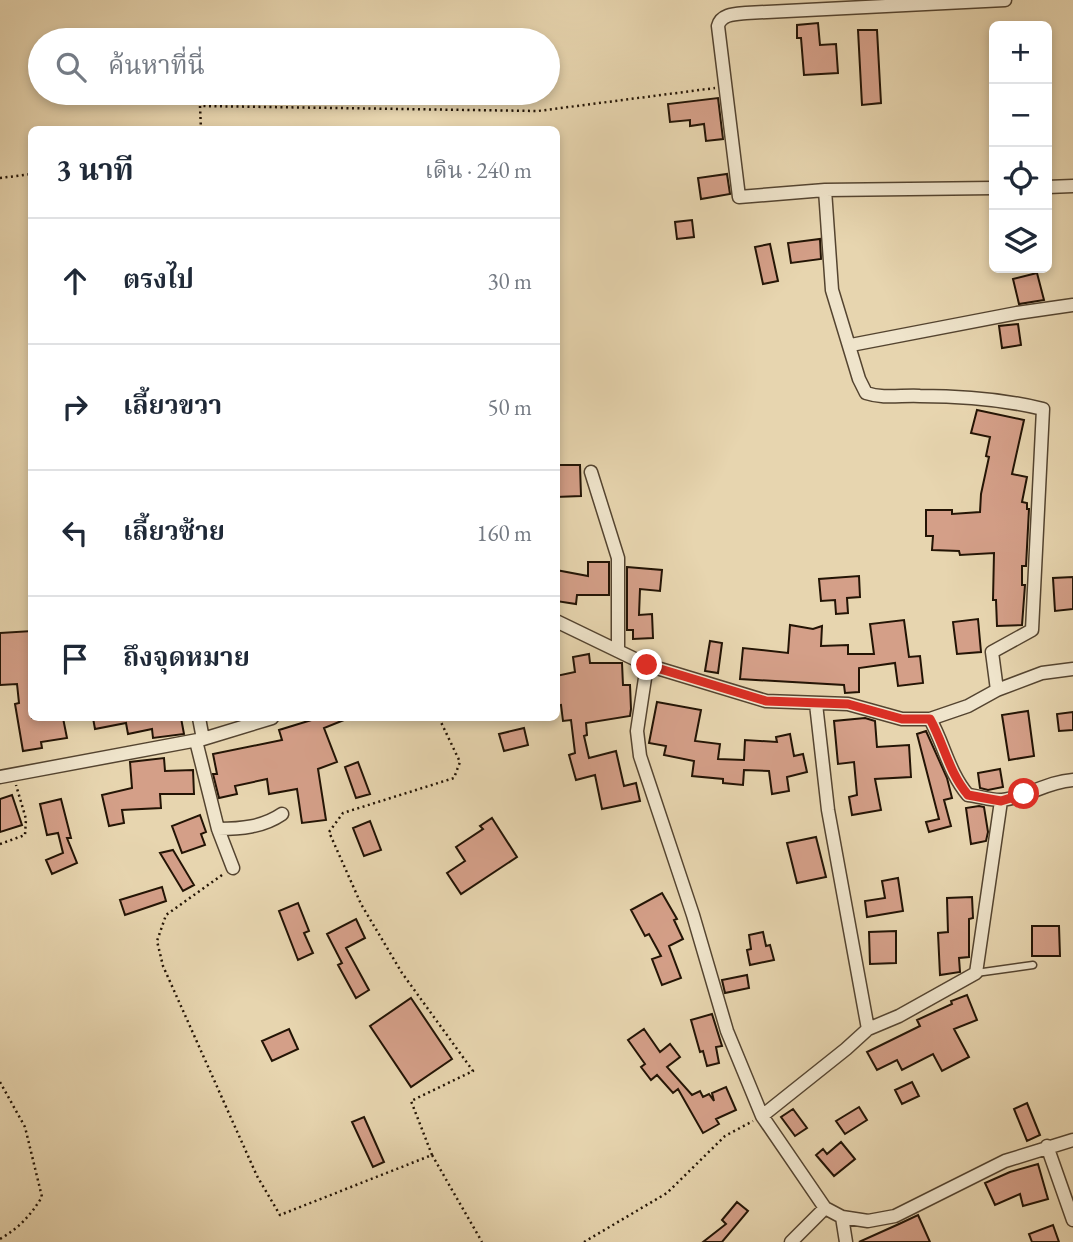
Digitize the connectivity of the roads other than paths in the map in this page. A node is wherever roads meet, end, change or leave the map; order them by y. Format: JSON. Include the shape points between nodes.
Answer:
{"nodes":[{"id":1,"x":1005,"y":0,"type":"edge"},
{"id":2,"x":748,"y":6,"type":"edge"},
{"id":3,"x":1073,"y":186,"type":"edge"},
{"id":4,"x":1052,"y":187,"type":"edge"},
{"id":5,"x":989,"y":188,"type":"edge"},
{"id":6,"x":825,"y":190,"type":"junction"},
{"id":7,"x":1073,"y":305,"type":"edge"},
{"id":8,"x":851,"y":345,"type":"junction"},
{"id":9,"x":590,"y":472,"type":"dead end"},
{"id":10,"x":560,"y":623,"type":"edge"},
{"id":11,"x":618,"y":651,"type":"junction"},
{"id":12,"x":647,"y":665,"type":"junction"},
{"id":13,"x":1073,"y":669,"type":"edge"},
{"id":14,"x":997,"y":690,"type":"junction"},
{"id":15,"x":816,"y":704,"type":"junction"},
{"id":16,"x":930,"y":719,"type":"junction"},
{"id":17,"x":199,"y":721,"type":"edge"},
{"id":18,"x":264,"y":721,"type":"edge"},
{"id":19,"x":199,"y":740,"type":"junction"},
{"id":20,"x":6,"y":775,"type":"edge"},
{"id":21,"x":1073,"y":780,"type":"edge"},
{"id":22,"x":1001,"y":801,"type":"junction"},
{"id":23,"x":282,"y":814,"type":"dead end"},
{"id":24,"x":218,"y":829,"type":"junction"},
{"id":25,"x":233,"y":868,"type":"road end"},
{"id":26,"x":1033,"y":965,"type":"dead end"},
{"id":27,"x":975,"y":973,"type":"junction"},
{"id":28,"x":868,"y":1029,"type":"junction"},
{"id":29,"x":762,"y":1116,"type":"junction"},
{"id":30,"x":1073,"y":1140,"type":"edge"},
{"id":31,"x":1047,"y":1146,"type":"junction"},
{"id":32,"x":825,"y":1208,"type":"junction"},
{"id":33,"x":842,"y":1217,"type":"junction"},
{"id":34,"x":1073,"y":1220,"type":"edge"},
{"id":35,"x":791,"y":1242,"type":"edge"},
{"id":36,"x":846,"y":1242,"type":"edge"}],
"edges":[{"from":1,"to":2,"type":"street"},
{"from":2,"to":6,"type":"street","via":[[718,26],[738,197]]},
{"from":3,"to":4,"type":"street"},
{"from":5,"to":6,"type":"street"},
{"from":6,"to":8,"type":"street","via":[[832,290]]},
{"from":7,"to":8,"type":"street"},
{"from":8,"to":14,"type":"street","via":[[866,393],[1005,400],[1043,409],[1032,630],[992,653]]},
{"from":9,"to":11,"type":"street","via":[[618,558]]},
{"from":10,"to":11,"type":"street"},
{"from":11,"to":12,"type":"street"},
{"from":12,"to":15,"type":"street","via":[[766,701]]},
{"from":12,"to":29,"type":"street","via":[[637,731],[640,756],[727,1031]]},
{"from":13,"to":14,"type":"street","via":[[1042,673]]},
{"from":14,"to":16,"type":"street"},
{"from":15,"to":16,"type":"street","via":[[848,704],[902,719]]},
{"from":15,"to":28,"type":"street","via":[[828,810]]},
{"from":16,"to":22,"type":"street","via":[[955,778],[968,795]]},
{"from":17,"to":19,"type":"street"},
{"from":18,"to":19,"type":"street"},
{"from":19,"to":20,"type":"street"},
{"from":19,"to":24,"type":"street"},
{"from":21,"to":22,"type":"street","via":[[1050,783]]},
{"from":22,"to":27,"type":"street"},
{"from":23,"to":24,"type":"street","via":[[258,825]]},
{"from":24,"to":25,"type":"street"},
{"from":26,"to":27,"type":"lane"},
{"from":27,"to":28,"type":"street"},
{"from":28,"to":29,"type":"street"},
{"from":29,"to":32,"type":"street"},
{"from":30,"to":31,"type":"street"},
{"from":31,"to":33,"type":"street","via":[[1006,1161],[895,1216]]},
{"from":31,"to":34,"type":"street"},
{"from":32,"to":33,"type":"street"},
{"from":32,"to":35,"type":"street"},
{"from":33,"to":36,"type":"street"}]}
